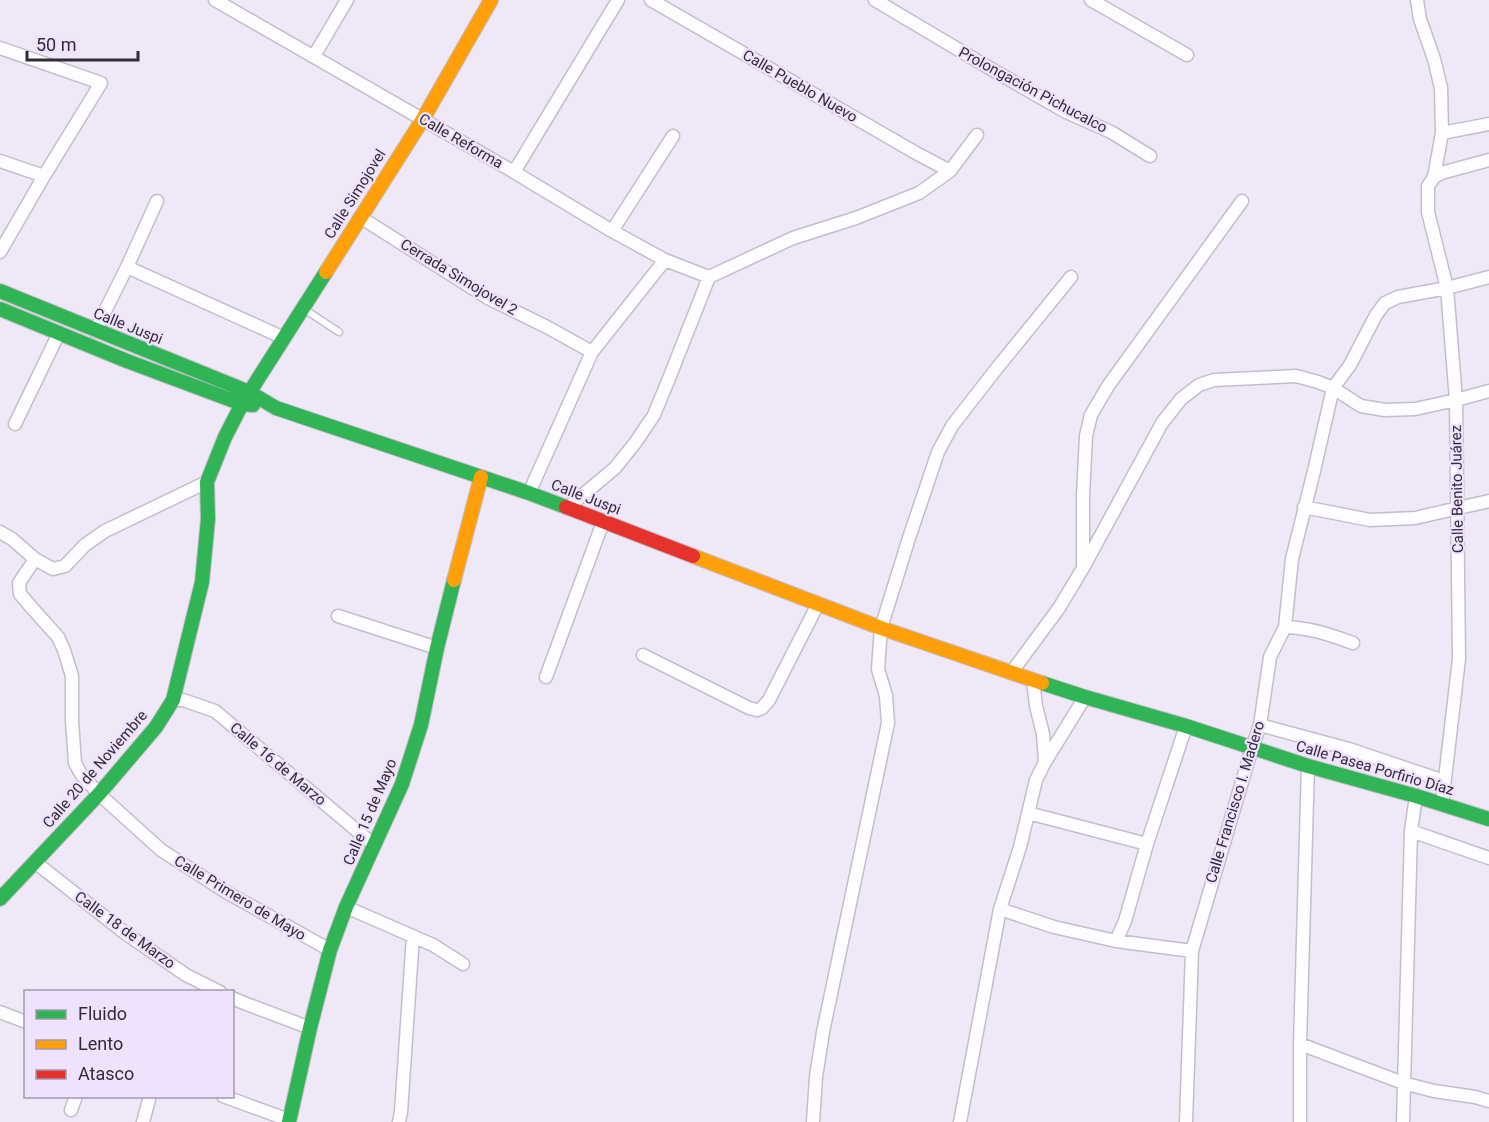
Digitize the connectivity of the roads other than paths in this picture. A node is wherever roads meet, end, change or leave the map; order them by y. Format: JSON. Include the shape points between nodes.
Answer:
{"nodes":[{"id":1,"x":347,"y":0,"type":"edge"},
{"id":2,"x":491,"y":0,"type":"edge"},
{"id":3,"x":618,"y":0,"type":"edge"},
{"id":4,"x":651,"y":0,"type":"edge"},
{"id":5,"x":875,"y":0,"type":"edge"},
{"id":6,"x":1091,"y":0,"type":"edge"},
{"id":7,"x":1417,"y":0,"type":"edge"},
{"id":8,"x":218,"y":1,"type":"edge"},
{"id":9,"x":0,"y":48,"type":"edge"},
{"id":10,"x":1187,"y":55,"type":"dead end"},
{"id":11,"x":314,"y":56,"type":"junction"},
{"id":12,"x":423,"y":119,"type":"junction"},
{"id":13,"x":1489,"y":124,"type":"edge"},
{"id":14,"x":1442,"y":133,"type":"junction"},
{"id":15,"x":673,"y":135,"type":"dead end"},
{"id":16,"x":977,"y":135,"type":"dead end"},
{"id":17,"x":1150,"y":156,"type":"dead end"},
{"id":18,"x":1489,"y":160,"type":"edge"},
{"id":19,"x":0,"y":161,"type":"edge"},
{"id":20,"x":950,"y":171,"type":"junction"},
{"id":21,"x":514,"y":172,"type":"junction"},
{"id":22,"x":44,"y":176,"type":"junction"},
{"id":23,"x":1434,"y":177,"type":"junction"},
{"id":24,"x":157,"y":201,"type":"dead end"},
{"id":25,"x":1242,"y":201,"type":"dead end"},
{"id":26,"x":360,"y":217,"type":"junction"},
{"id":27,"x":612,"y":231,"type":"junction"},
{"id":28,"x":0,"y":252,"type":"edge"},
{"id":29,"x":665,"y":260,"type":"junction"},
{"id":30,"x":127,"y":267,"type":"junction"},
{"id":31,"x":708,"y":277,"type":"junction"},
{"id":32,"x":1071,"y":277,"type":"dead end"},
{"id":33,"x":1489,"y":277,"type":"edge"},
{"id":34,"x":1447,"y":288,"type":"junction"},
{"id":35,"x":0,"y":291,"type":"edge"},
{"id":36,"x":0,"y":309,"type":"edge"},
{"id":37,"x":303,"y":309,"type":"junction"},
{"id":38,"x":95,"y":331,"type":"junction"},
{"id":39,"x":339,"y":332,"type":"dead end"},
{"id":40,"x":59,"y":333,"type":"junction"},
{"id":41,"x":284,"y":338,"type":"junction"},
{"id":42,"x":592,"y":352,"type":"junction"},
{"id":43,"x":1333,"y":388,"type":"junction"},
{"id":44,"x":1489,"y":391,"type":"edge"},
{"id":45,"x":246,"y":398,"type":"junction"},
{"id":46,"x":1456,"y":400,"type":"junction"},
{"id":47,"x":15,"y":424,"type":"dead end"},
{"id":48,"x":482,"y":477,"type":"junction"},
{"id":49,"x":207,"y":482,"type":"junction"},
{"id":50,"x":529,"y":493,"type":"junction"},
{"id":51,"x":1489,"y":501,"type":"edge"},
{"id":52,"x":1304,"y":507,"type":"junction"},
{"id":53,"x":567,"y":508,"type":"junction"},
{"id":54,"x":1458,"y":508,"type":"junction"},
{"id":55,"x":603,"y":522,"type":"junction"},
{"id":56,"x":0,"y":532,"type":"edge"},
{"id":57,"x":35,"y":559,"type":"junction"},
{"id":58,"x":1083,"y":568,"type":"junction"},
{"id":59,"x":818,"y":604,"type":"junction"},
{"id":60,"x":338,"y":616,"type":"dead end"},
{"id":61,"x":1285,"y":627,"type":"junction"},
{"id":62,"x":881,"y":628,"type":"junction"},
{"id":63,"x":1353,"y":643,"type":"dead end"},
{"id":64,"x":437,"y":648,"type":"junction"},
{"id":65,"x":643,"y":655,"type":"dead end"},
{"id":66,"x":1011,"y":673,"type":"junction"},
{"id":67,"x":546,"y":678,"type":"dead end"},
{"id":68,"x":1033,"y":680,"type":"junction"},
{"id":69,"x":1084,"y":697,"type":"junction"},
{"id":70,"x":173,"y":700,"type":"junction"},
{"id":71,"x":1260,"y":725,"type":"junction"},
{"id":72,"x":1186,"y":726,"type":"junction"},
{"id":73,"x":1252,"y":748,"type":"junction"},
{"id":74,"x":1045,"y":762,"type":"junction"},
{"id":75,"x":1308,"y":765,"type":"junction"},
{"id":76,"x":1444,"y":781,"type":"junction"},
{"id":77,"x":99,"y":794,"type":"junction"},
{"id":78,"x":1416,"y":796,"type":"junction"},
{"id":79,"x":1442,"y":804,"type":"junction"},
{"id":80,"x":1028,"y":813,"type":"junction"},
{"id":81,"x":1489,"y":819,"type":"edge"},
{"id":82,"x":1411,"y":831,"type":"junction"},
{"id":83,"x":1147,"y":844,"type":"junction"},
{"id":84,"x":374,"y":845,"type":"junction"},
{"id":85,"x":1489,"y":858,"type":"edge"},
{"id":86,"x":35,"y":862,"type":"junction"},
{"id":87,"x":0,"y":899,"type":"edge"},
{"id":88,"x":346,"y":907,"type":"junction"},
{"id":89,"x":1000,"y":909,"type":"junction"},
{"id":90,"x":413,"y":936,"type":"junction"},
{"id":91,"x":1116,"y":941,"type":"junction"},
{"id":92,"x":330,"y":950,"type":"junction"},
{"id":93,"x":1192,"y":951,"type":"junction"},
{"id":94,"x":463,"y":964,"type":"dead end"},
{"id":95,"x":216,"y":990,"type":"edge"},
{"id":96,"x":234,"y":999,"type":"edge"},
{"id":97,"x":0,"y":1012,"type":"edge"},
{"id":98,"x":24,"y":1021,"type":"edge"},
{"id":99,"x":310,"y":1028,"type":"junction"},
{"id":100,"x":1300,"y":1044,"type":"junction"},
{"id":101,"x":1403,"y":1083,"type":"junction"},
{"id":102,"x":75,"y":1098,"type":"edge"},
{"id":103,"x":149,"y":1098,"type":"edge"},
{"id":104,"x":229,"y":1098,"type":"edge"},
{"id":105,"x":1489,"y":1101,"type":"edge"},
{"id":106,"x":71,"y":1110,"type":"dead end"},
{"id":107,"x":289,"y":1121,"type":"edge"},
{"id":108,"x":143,"y":1122,"type":"edge"},
{"id":109,"x":399,"y":1122,"type":"edge"},
{"id":110,"x":813,"y":1122,"type":"edge"},
{"id":111,"x":960,"y":1122,"type":"edge"},
{"id":112,"x":1186,"y":1122,"type":"edge"},
{"id":113,"x":1300,"y":1122,"type":"edge"},
{"id":114,"x":1403,"y":1122,"type":"edge"}],
"edges":[{"from":1,"to":11,"type":"street"},
{"from":2,"to":12,"type":"street","name":"Calle Simojovel"},
{"from":3,"to":21,"type":"street"},
{"from":4,"to":20,"type":"street","name":"Calle Pueblo Nuevo"},
{"from":5,"to":17,"type":"street","name":"Prolongación Pichucalco","via":[[1066,112],[1111,132]]},
{"from":6,"to":10,"type":"street"},
{"from":7,"to":14,"type":"street","name":"Calle Benito Juárez","via":[[1441,88]]},
{"from":8,"to":11,"type":"street","name":"Calle Reforma"},
{"from":9,"to":22,"type":"street","via":[[101,83]]},
{"from":11,"to":12,"type":"street","name":"Calle Reforma"},
{"from":12,"to":21,"type":"street","name":"Calle Reforma"},
{"from":12,"to":26,"type":"street","name":"Calle Simojovel"},
{"from":13,"to":14,"type":"street"},
{"from":14,"to":23,"type":"street","name":"Calle Benito Juárez"},
{"from":15,"to":27,"type":"street"},
{"from":16,"to":20,"type":"street"},
{"from":18,"to":23,"type":"street"},
{"from":19,"to":22,"type":"street"},
{"from":20,"to":31,"type":"street","via":[[919,193],[793,238]]},
{"from":21,"to":27,"type":"street","name":"Calle Reforma"},
{"from":22,"to":28,"type":"street"},
{"from":23,"to":34,"type":"street","name":"Calle Benito Juárez","via":[[1428,186],[1428,212]]},
{"from":24,"to":30,"type":"street"},
{"from":25,"to":58,"type":"street","via":[[1108,386],[1092,415],[1086,436]]},
{"from":26,"to":37,"type":"street","name":"Calle Simojovel"},
{"from":26,"to":42,"type":"street","name":"Cerrada Simojovel 2","via":[[488,298]]},
{"from":27,"to":29,"type":"street","name":"Calle Reforma"},
{"from":29,"to":31,"type":"street","name":"Calle Reforma"},
{"from":29,"to":42,"type":"street"},
{"from":30,"to":38,"type":"street"},
{"from":30,"to":41,"type":"street"},
{"from":31,"to":53,"type":"street","via":[[654,415],[615,468]]},
{"from":32,"to":62,"type":"street","via":[[952,426],[938,452]]},
{"from":33,"to":34,"type":"street"},
{"from":34,"to":43,"type":"street","name":"Calle Francisco I. Madero","via":[[1385,303]]},
{"from":34,"to":46,"type":"street","name":"Calle Benito Juárez"},
{"from":35,"to":38,"type":"street","name":"Calle Juspi"},
{"from":36,"to":40,"type":"street","name":"Calle Juspi"},
{"from":37,"to":39,"type":"lane"},
{"from":37,"to":41,"type":"street","name":"Calle Simojovel"},
{"from":38,"to":45,"type":"street","name":"Calle Juspi"},
{"from":40,"to":45,"type":"street","name":"Calle Juspi","via":[[127,361]]},
{"from":40,"to":47,"type":"street"},
{"from":41,"to":45,"type":"street","name":"Calle Simojovel"},
{"from":42,"to":50,"type":"street"},
{"from":43,"to":46,"type":"street","via":[[1361,406],[1385,410]]},
{"from":43,"to":52,"type":"street","name":"Calle Francisco I. Madero"},
{"from":43,"to":58,"type":"street","via":[[1296,376],[1214,380],[1199,385],[1181,399],[1162,423]]},
{"from":44,"to":46,"type":"street"},
{"from":45,"to":48,"type":"street","name":"Calle Juspi"},
{"from":45,"to":49,"type":"street","name":"Calle 20 de Noviembre"},
{"from":46,"to":54,"type":"street","name":"Calle Benito Juárez"},
{"from":48,"to":50,"type":"street","name":"Calle Juspi"},
{"from":48,"to":64,"type":"street","name":"Calle 15 de Mayo"},
{"from":49,"to":57,"type":"street","via":[[105,531],[65,566],[53,569]]},
{"from":49,"to":70,"type":"street","name":"Calle 20 de Noviembre","via":[[202,582]]},
{"from":50,"to":53,"type":"street","name":"Calle Juspi"},
{"from":51,"to":54,"type":"street"},
{"from":52,"to":54,"type":"street","via":[[1370,520],[1414,518]]},
{"from":52,"to":61,"type":"street","name":"Calle Francisco I. Madero","via":[[1292,559]]},
{"from":53,"to":55,"type":"street","name":"Calle Juspi"},
{"from":54,"to":76,"type":"street","name":"Calle Benito Juárez","via":[[1459,659]]},
{"from":55,"to":59,"type":"street","name":"Calle Juspi"},
{"from":55,"to":67,"type":"street"},
{"from":56,"to":57,"type":"street"},
{"from":57,"to":77,"type":"street","name":"Calle Primero de Mayo","via":[[19,583],[20,594],[58,637],[64,650],[72,676],[75,763]]},
{"from":58,"to":66,"type":"street"},
{"from":59,"to":62,"type":"street","name":"Calle Juspi"},
{"from":59,"to":65,"type":"street","via":[[769,700],[757,710]]},
{"from":60,"to":64,"type":"street"},
{"from":61,"to":63,"type":"street","via":[[1320,631]]},
{"from":61,"to":71,"type":"street","name":"Calle Francisco I. Madero","via":[[1270,657]]},
{"from":62,"to":66,"type":"street","name":"Calle Juspi"},
{"from":62,"to":110,"type":"street","via":[[878,669],[888,723],[823,1032]]},
{"from":64,"to":84,"type":"street","name":"Calle 15 de Mayo","via":[[421,725],[402,784]]},
{"from":66,"to":68,"type":"street","name":"Calle Juspi"},
{"from":68,"to":69,"type":"street","name":"Calle Juspi"},
{"from":68,"to":74,"type":"street"},
{"from":69,"to":72,"type":"street","name":"Calle Pasea Porfirio Díaz"},
{"from":69,"to":74,"type":"street"},
{"from":70,"to":77,"type":"street","name":"Calle 20 de Noviembre","via":[[156,727]]},
{"from":70,"to":84,"type":"street","name":"Calle 16 de Marzo","via":[[215,711]]},
{"from":71,"to":73,"type":"street","name":"Calle Francisco I. Madero"},
{"from":71,"to":76,"type":"street"},
{"from":72,"to":73,"type":"street","name":"Calle Pasea Porfirio Díaz"},
{"from":72,"to":83,"type":"street"},
{"from":73,"to":75,"type":"street","name":"Calle Pasea Porfirio Díaz"},
{"from":73,"to":93,"type":"street","name":"Calle Francisco I. Madero"},
{"from":74,"to":80,"type":"street"},
{"from":75,"to":78,"type":"street","name":"Calle Pasea Porfirio Díaz"},
{"from":75,"to":100,"type":"street"},
{"from":76,"to":79,"type":"street","name":"Calle Benito Juárez"},
{"from":77,"to":86,"type":"street","name":"Calle 20 de Noviembre"},
{"from":77,"to":92,"type":"street","name":"Calle Primero de Mayo","via":[[161,850],[226,892]]},
{"from":78,"to":79,"type":"street","name":"Calle Pasea Porfirio Díaz"},
{"from":78,"to":82,"type":"street"},
{"from":79,"to":81,"type":"street","name":"Calle Pasea Porfirio Díaz"},
{"from":80,"to":83,"type":"street"},
{"from":80,"to":89,"type":"street"},
{"from":82,"to":85,"type":"street"},
{"from":82,"to":101,"type":"street"},
{"from":83,"to":91,"type":"street"},
{"from":84,"to":88,"type":"street","name":"Calle 15 de Mayo"},
{"from":86,"to":87,"type":"street","name":"Calle 20 de Noviembre"},
{"from":86,"to":95,"type":"street","name":"Calle 18 de Marzo","via":[[124,933],[186,975]]},
{"from":88,"to":90,"type":"street"},
{"from":88,"to":92,"type":"street","name":"Calle 15 de Mayo"},
{"from":89,"to":91,"type":"street"},
{"from":89,"to":111,"type":"street"},
{"from":90,"to":94,"type":"street"},
{"from":90,"to":109,"type":"street"},
{"from":91,"to":93,"type":"street"},
{"from":92,"to":99,"type":"street","name":"Calle 15 de Mayo"},
{"from":93,"to":112,"type":"street","name":"Calle Francisco I. Madero"},
{"from":96,"to":99,"type":"street"},
{"from":97,"to":98,"type":"street"},
{"from":99,"to":107,"type":"street","name":"Calle 15 de Mayo"},
{"from":100,"to":101,"type":"street"},
{"from":100,"to":113,"type":"street"},
{"from":101,"to":105,"type":"street"},
{"from":101,"to":114,"type":"street"},
{"from":102,"to":106,"type":"street"},
{"from":103,"to":108,"type":"street"},
{"from":104,"to":107,"type":"street"}]}
